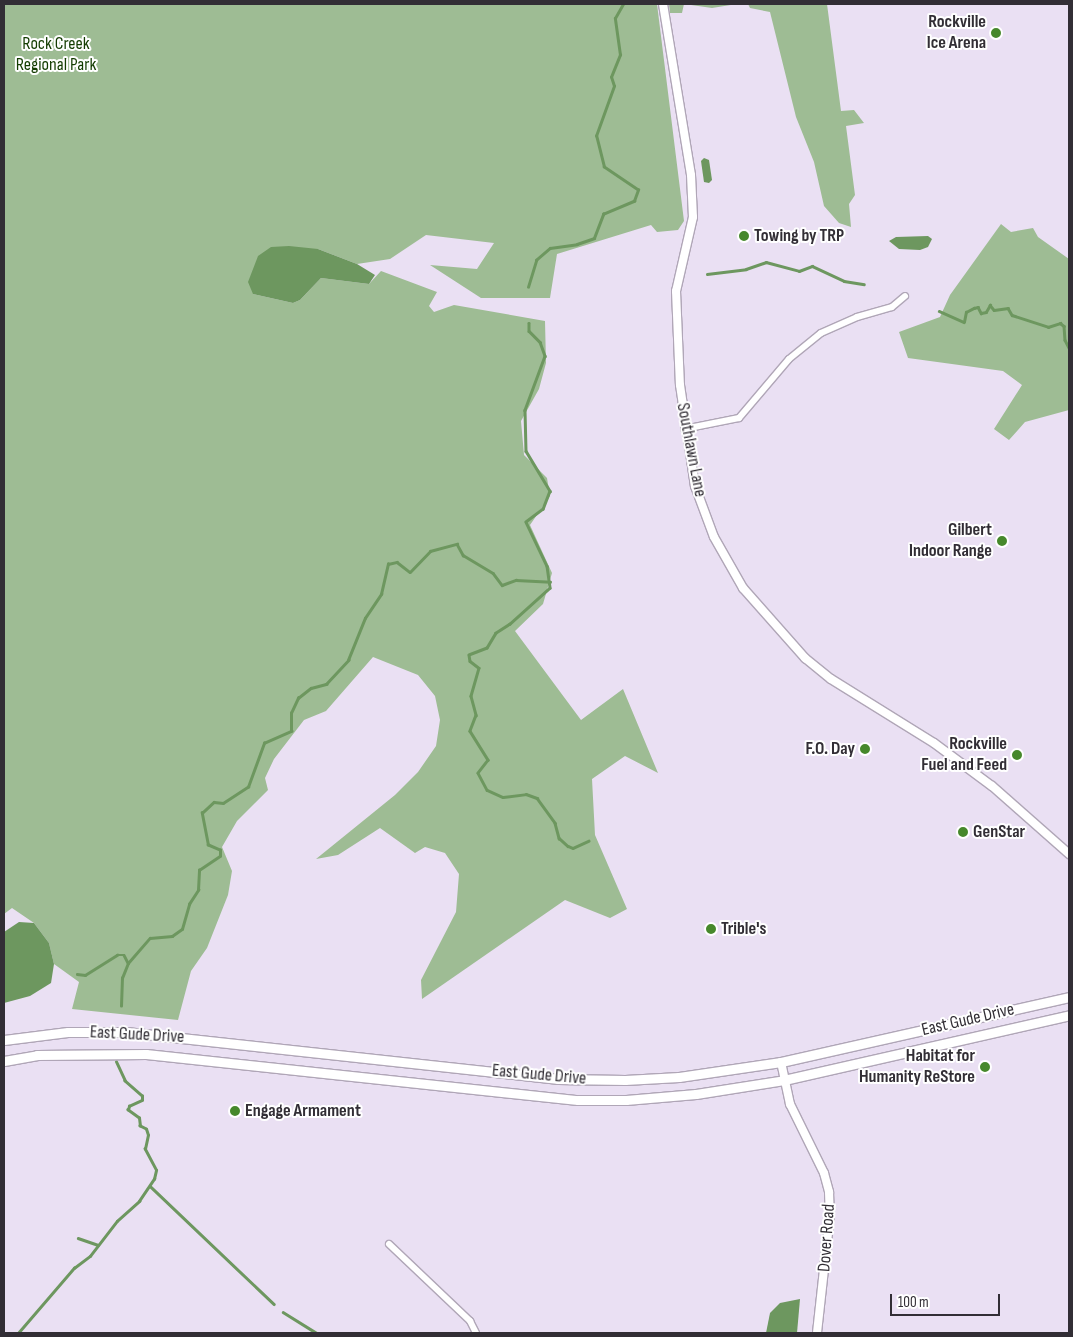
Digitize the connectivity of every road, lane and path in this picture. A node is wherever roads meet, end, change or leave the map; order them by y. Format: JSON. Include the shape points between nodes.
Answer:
{"nodes":[{"id":1,"x":663,"y":4,"type":"edge"},
{"id":2,"x":905,"y":296,"type":"dead end"},
{"id":3,"x":684,"y":429,"type":"junction"},
{"id":4,"x":1069,"y":854,"type":"edge"},
{"id":5,"x":1069,"y":996,"type":"edge"},
{"id":6,"x":1069,"y":1015,"type":"edge"},
{"id":7,"x":4,"y":1040,"type":"edge"},
{"id":8,"x":4,"y":1061,"type":"edge"},
{"id":9,"x":781,"y":1062,"type":"junction"},
{"id":10,"x":784,"y":1080,"type":"junction"},
{"id":11,"x":390,"y":1244,"type":"dead end"},
{"id":12,"x":476,"y":1333,"type":"edge"},
{"id":13,"x":817,"y":1333,"type":"edge"}],
"edges":[{"from":1,"to":3,"type":"street","name":"Southlawn Lane","via":[[691,175],[691,235],[678,271],[676,291]]},
{"from":2,"to":3,"type":"street","via":[[892,307],[856,317],[821,333],[789,359],[740,418]]},
{"from":3,"to":4,"type":"street","name":"Southlawn Lane","via":[[695,486],[723,554],[743,588],[805,658],[831,679],[934,744],[992,786]]},
{"from":5,"to":9,"type":"main road","name":"East Gude Drive"},
{"from":6,"to":10,"type":"main road","name":"East Gude Drive"},
{"from":7,"to":9,"type":"main road","name":"East Gude Drive","via":[[68,1032],[126,1032],[558,1079],[680,1077]]},
{"from":8,"to":10,"type":"main road","name":"East Gude Drive","via":[[37,1055],[146,1054],[578,1100],[668,1097]]},
{"from":9,"to":10,"type":"street","name":"Dover Road"},
{"from":10,"to":13,"type":"street","name":"Dover Road","via":[[793,1109],[824,1173],[831,1202]]},
{"from":11,"to":12,"type":"street","via":[[470,1321]]}]}
